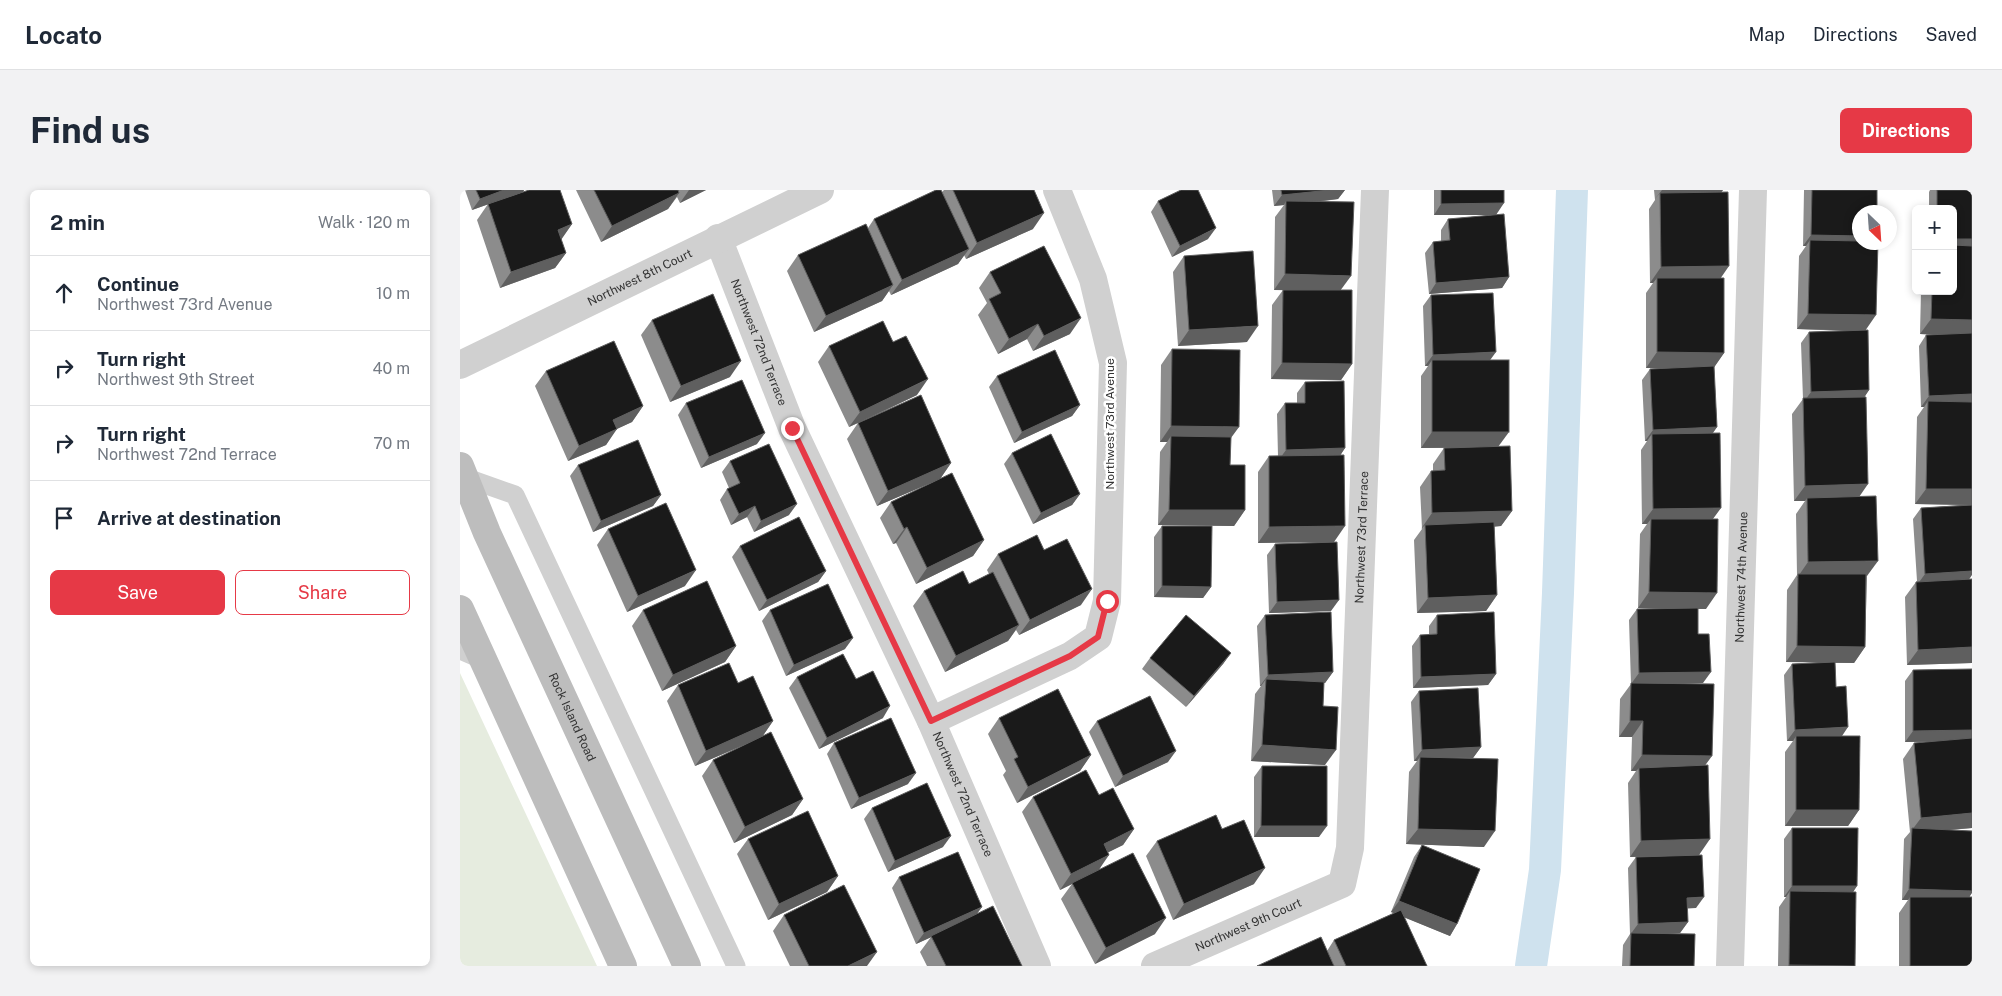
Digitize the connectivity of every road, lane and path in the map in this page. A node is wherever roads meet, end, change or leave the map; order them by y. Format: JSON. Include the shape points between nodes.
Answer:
{"nodes":[{"id":1,"x":820,"y":190,"type":"edge"},
{"id":2,"x":1057,"y":190,"type":"edge"},
{"id":3,"x":1375,"y":190,"type":"edge"},
{"id":4,"x":1753,"y":190,"type":"edge"},
{"id":5,"x":718,"y":238,"type":"junction"},
{"id":6,"x":460,"y":365,"type":"edge"},
{"id":7,"x":462,"y":472,"type":"edge"},
{"id":8,"x":460,"y":609,"type":"edge"},
{"id":9,"x":471,"y":655,"type":"edge"},
{"id":10,"x":931,"y":721,"type":"junction"},
{"id":11,"x":1342,"y":884,"type":"joint"},
{"id":12,"x":623,"y":966,"type":"edge"},
{"id":13,"x":687,"y":966,"type":"edge"},
{"id":14,"x":736,"y":966,"type":"edge"},
{"id":15,"x":1037,"y":966,"type":"edge"},
{"id":16,"x":1156,"y":966,"type":"edge"},
{"id":17,"x":1730,"y":966,"type":"edge"}],
"edges":[{"from":1,"to":5,"type":"street","name":"Northwest 8th Court"},
{"from":2,"to":10,"type":"street","name":"Northwest 73rd Avenue","via":[[1093,279],[1113,363],[1107,601],[1098,637],[1070,656]]},
{"from":3,"to":11,"type":"street","name":"Northwest 73rd Terrace","via":[[1350,848]]},
{"from":4,"to":17,"type":"street","name":"Northwest 74th Avenue"},
{"from":5,"to":6,"type":"street","name":"Northwest 8th Court"},
{"from":5,"to":10,"type":"street","name":"Northwest 72nd Terrace","via":[[792,428]]},
{"from":7,"to":13,"type":"main road","name":"Rock Island Road","via":[[487,533]]},
{"from":7,"to":14,"type":"lane","via":[[515,495]]},
{"from":8,"to":9,"type":"main road"},
{"from":9,"to":12,"type":"main road"},
{"from":10,"to":15,"type":"street","name":"Northwest 72nd Terrace"},
{"from":11,"to":16,"type":"street","name":"Northwest 9th Court"}]}
